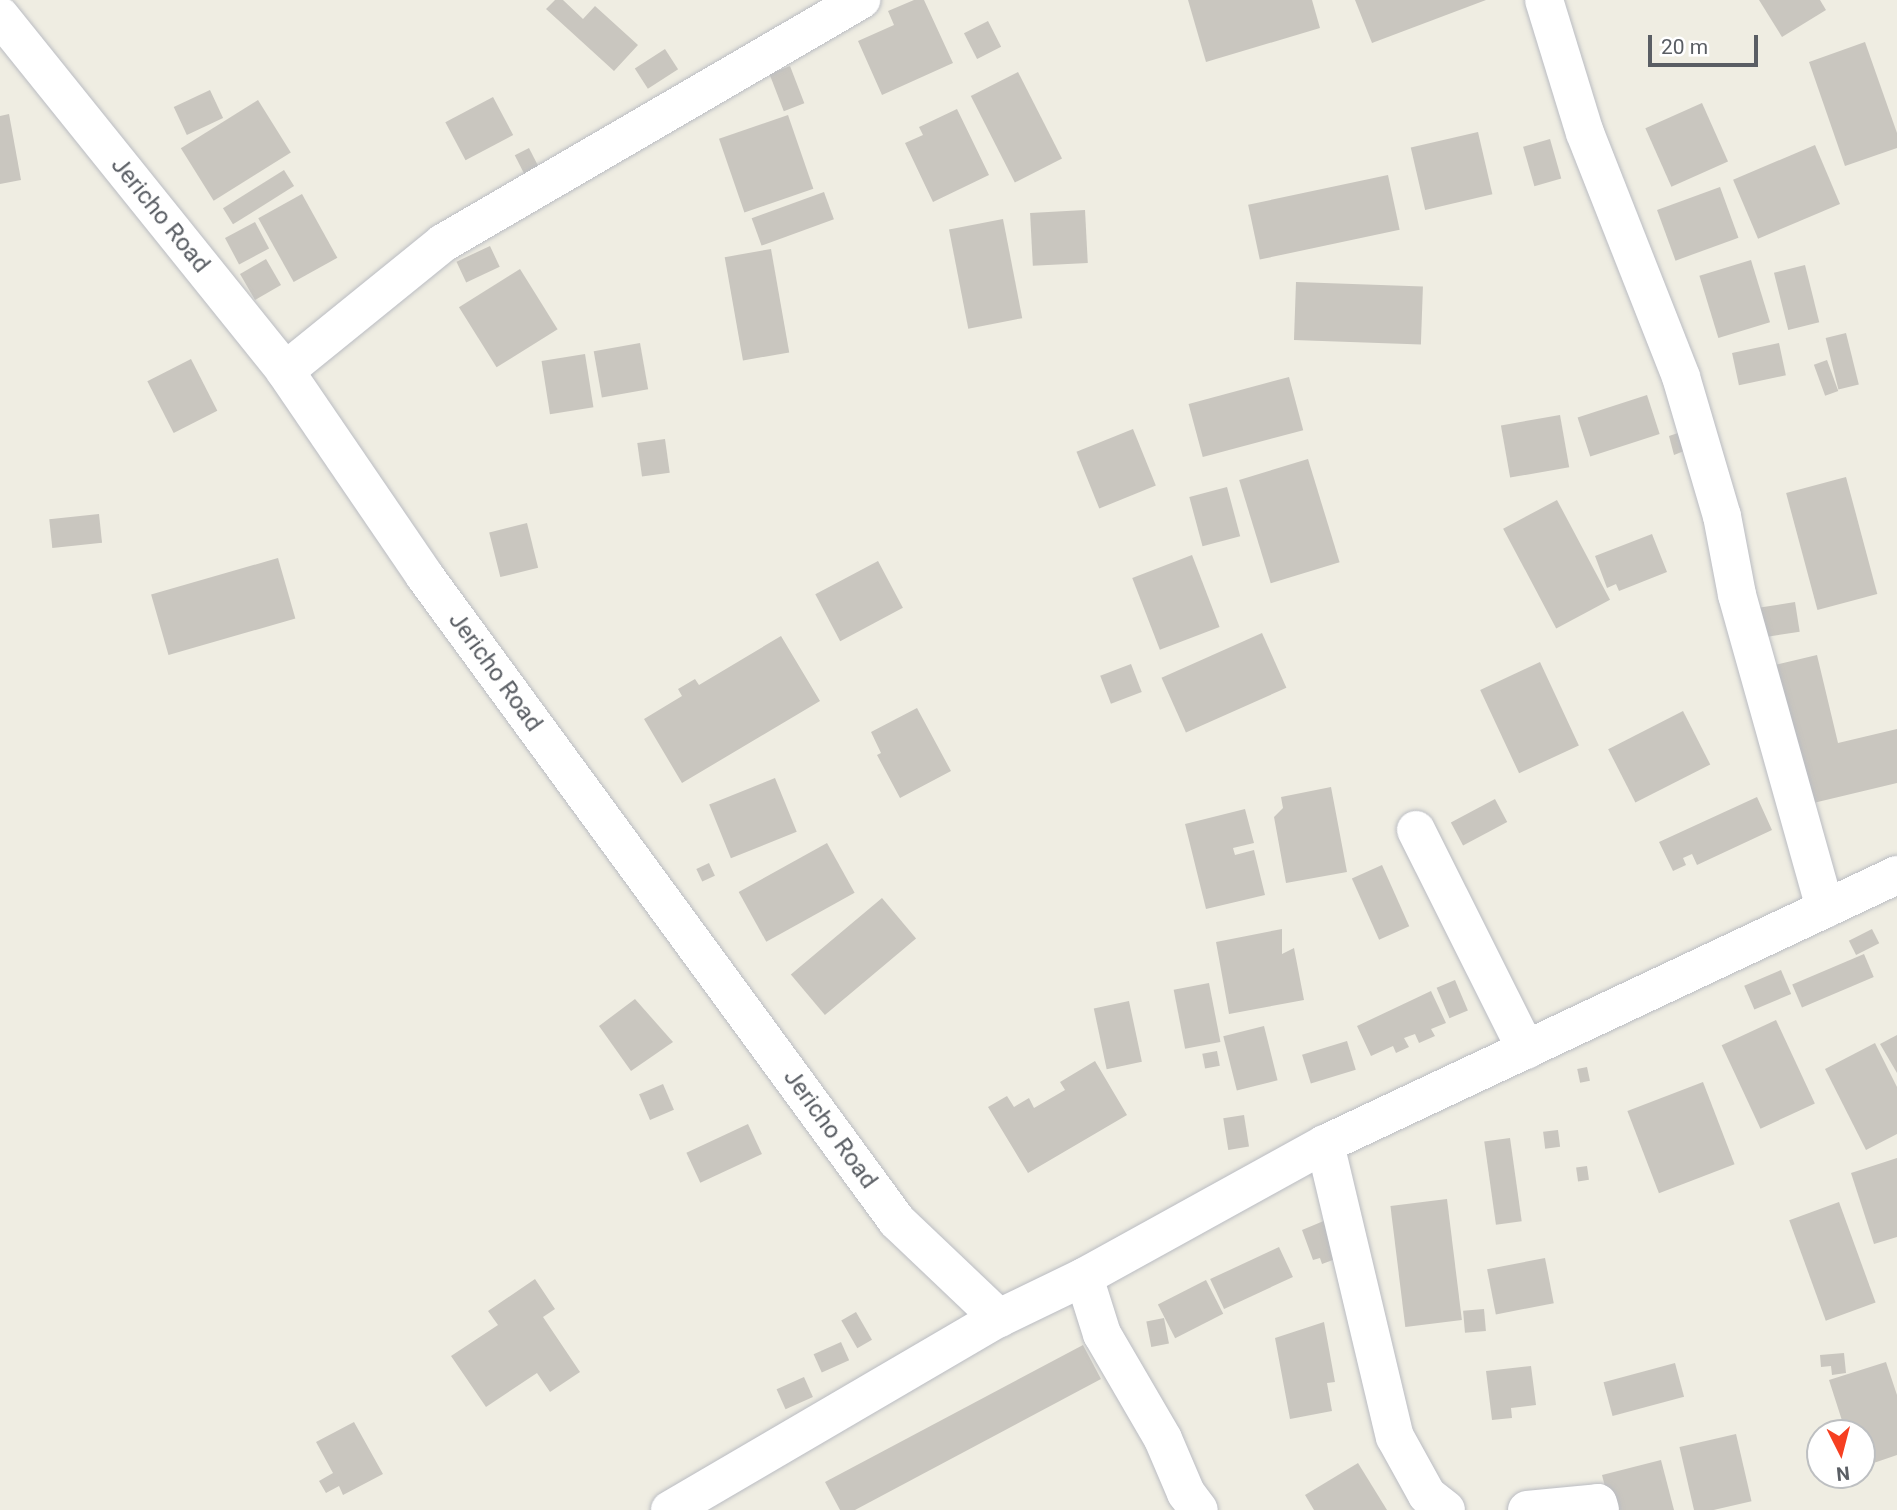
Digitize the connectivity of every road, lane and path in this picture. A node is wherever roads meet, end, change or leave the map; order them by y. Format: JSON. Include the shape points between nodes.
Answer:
{"nodes":[{"id":1,"x":861,"y":0,"type":"edge"},
{"id":2,"x":1544,"y":0,"type":"edge"},
{"id":3,"x":0,"y":16,"type":"edge"},
{"id":4,"x":285,"y":371,"type":"junction"},
{"id":5,"x":1416,"y":830,"type":"dead end"},
{"id":6,"x":1897,"y":875,"type":"edge"},
{"id":7,"x":1825,"y":909,"type":"junction"},
{"id":8,"x":1526,"y":1050,"type":"junction"},
{"id":9,"x":1325,"y":1144,"type":"junction"},
{"id":10,"x":1084,"y":1278,"type":"junction"},
{"id":11,"x":999,"y":1318,"type":"junction"},
{"id":12,"x":670,"y":1510,"type":"edge"},
{"id":13,"x":1199,"y":1510,"type":"edge"},
{"id":14,"x":1446,"y":1510,"type":"edge"},
{"id":15,"x":1528,"y":1510,"type":"edge"},
{"id":16,"x":1600,"y":1510,"type":"edge"}],
"edges":[{"from":1,"to":4,"type":"street","via":[[443,243]]},
{"from":2,"to":7,"type":"street","via":[[1585,133],[1681,377]]},
{"from":3,"to":4,"type":"street","name":"Jericho Road"},
{"from":4,"to":11,"type":"street","name":"Jericho Road","via":[[425,575],[897,1221]]},
{"from":5,"to":8,"type":"street"},
{"from":6,"to":7,"type":"street"},
{"from":7,"to":8,"type":"street"},
{"from":8,"to":9,"type":"street"},
{"from":9,"to":10,"type":"street"},
{"from":9,"to":14,"type":"street","via":[[1395,1437],[1427,1495]]},
{"from":10,"to":11,"type":"street"},
{"from":10,"to":13,"type":"street","via":[[1102,1334]]},
{"from":11,"to":12,"type":"street"},
{"from":15,"to":16,"type":"street","via":[[1598,1503]]}]}
